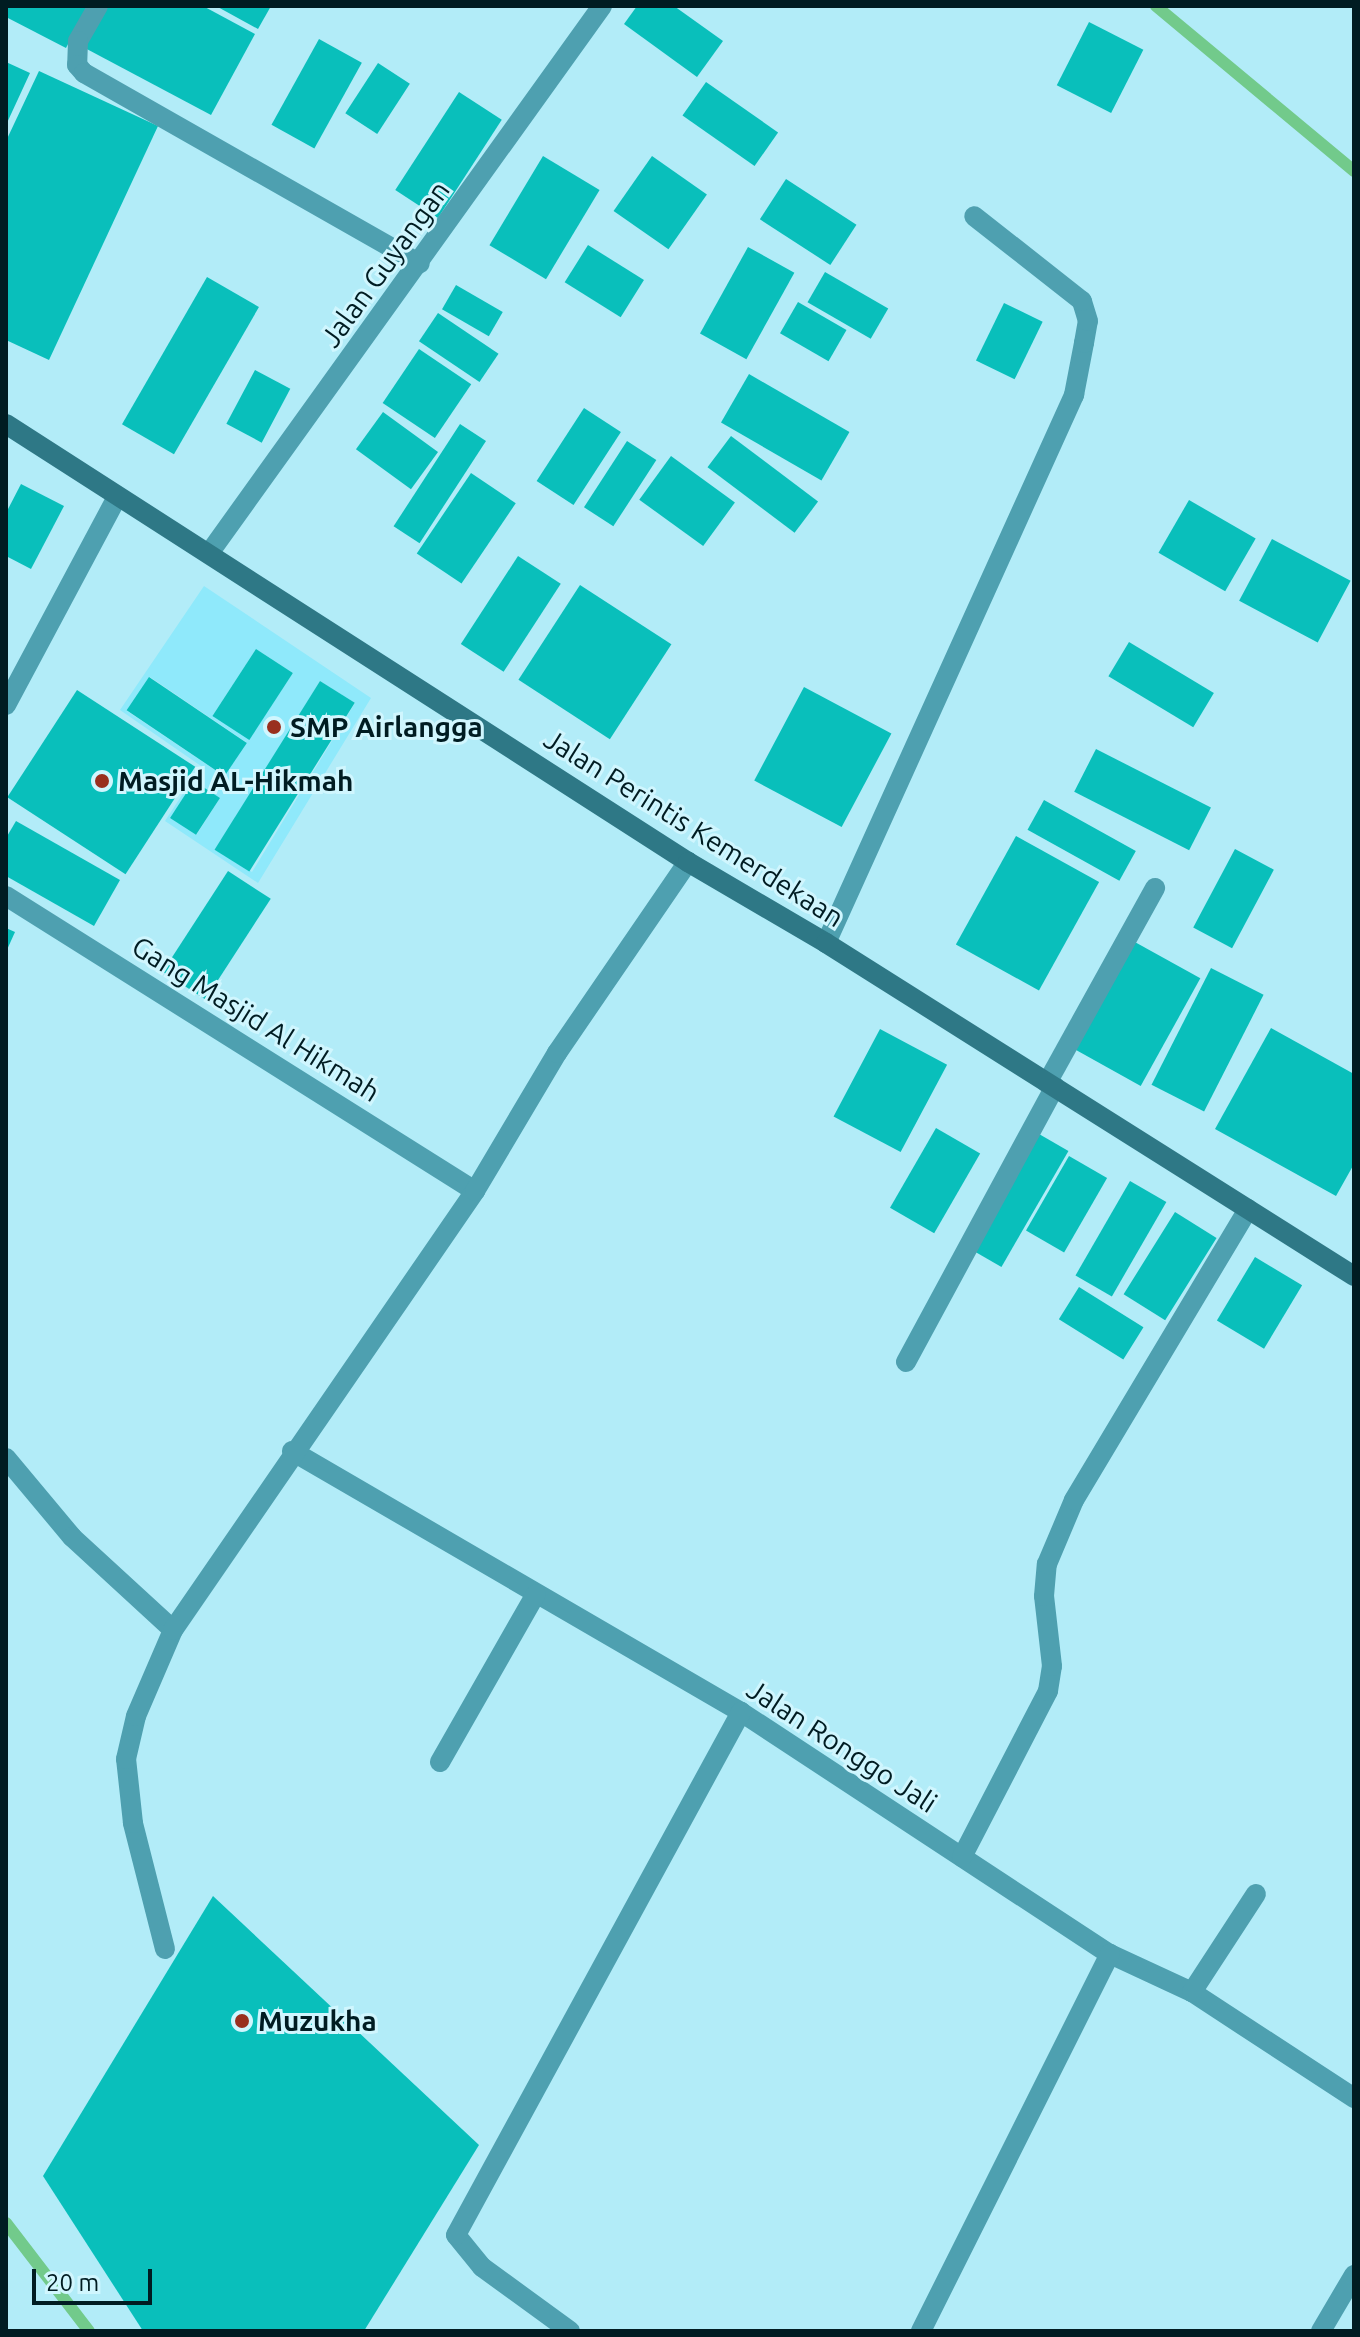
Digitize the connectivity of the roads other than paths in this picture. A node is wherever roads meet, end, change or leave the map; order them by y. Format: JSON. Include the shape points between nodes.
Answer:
{"nodes":[{"id":1,"x":98,"y":6,"type":"edge"},
{"id":2,"x":602,"y":6,"type":"edge"},
{"id":3,"x":974,"y":216,"type":"dead end"},
{"id":4,"x":420,"y":264,"type":"junction"},
{"id":5,"x":6,"y":424,"type":"edge"},
{"id":6,"x":117,"y":497,"type":"junction"},
{"id":7,"x":210,"y":552,"type":"junction"},
{"id":8,"x":6,"y":705,"type":"edge"},
{"id":9,"x":688,"y":862,"type":"junction"},
{"id":10,"x":1155,"y":888,"type":"dead end"},
{"id":11,"x":6,"y":896,"type":"edge"},
{"id":12,"x":826,"y":943,"type":"junction"},
{"id":13,"x":1051,"y":1085,"type":"junction"},
{"id":14,"x":475,"y":1191,"type":"junction"},
{"id":15,"x":1248,"y":1209,"type":"junction"},
{"id":16,"x":1354,"y":1276,"type":"edge"},
{"id":17,"x":906,"y":1362,"type":"dead end"},
{"id":18,"x":292,"y":1451,"type":"junction"},
{"id":19,"x":6,"y":1458,"type":"edge"},
{"id":20,"x":536,"y":1594,"type":"junction"},
{"id":21,"x":173,"y":1630,"type":"junction"},
{"id":22,"x":741,"y":1712,"type":"junction"},
{"id":23,"x":440,"y":1762,"type":"dead end"},
{"id":24,"x":962,"y":1857,"type":"junction"},
{"id":25,"x":1256,"y":1894,"type":"dead end"},
{"id":26,"x":165,"y":1949,"type":"dead end"},
{"id":27,"x":1110,"y":1954,"type":"junction"},
{"id":28,"x":1192,"y":1992,"type":"junction"},
{"id":29,"x":1354,"y":2098,"type":"edge"},
{"id":30,"x":1354,"y":2275,"type":"edge"},
{"id":31,"x":570,"y":2331,"type":"edge"},
{"id":32,"x":921,"y":2331,"type":"edge"},
{"id":33,"x":1321,"y":2331,"type":"edge"}],
"edges":[{"from":1,"to":4,"type":"street","via":[[75,55],[84,73]]},
{"from":2,"to":4,"type":"street","name":"Jalan Guyangan"},
{"from":3,"to":12,"type":"street","via":[[1082,301],[1088,321],[1074,395]]},
{"from":4,"to":7,"type":"street","name":"Jalan Guyangan"},
{"from":5,"to":6,"type":"main road","name":"Jalan Perintis Kemerdekaan"},
{"from":6,"to":7,"type":"main road","name":"Jalan Perintis Kemerdekaan"},
{"from":6,"to":8,"type":"street"},
{"from":7,"to":9,"type":"main road","name":"Jalan Perintis Kemerdekaan"},
{"from":9,"to":12,"type":"main road","name":"Jalan Perintis Kemerdekaan"},
{"from":9,"to":14,"type":"street","via":[[557,1053]]},
{"from":10,"to":13,"type":"street"},
{"from":11,"to":14,"type":"street","name":"Gang Masjid Al Hikmah"},
{"from":12,"to":13,"type":"main road","name":"Jalan Perintis Kemerdekaan"},
{"from":13,"to":15,"type":"main road","name":"Jalan Perintis Kemerdekaan"},
{"from":13,"to":17,"type":"street"},
{"from":14,"to":18,"type":"street"},
{"from":15,"to":16,"type":"main road","name":"Jalan Perintis Kemerdekaan"},
{"from":15,"to":24,"type":"street","via":[[1074,1500],[1047,1564],[1044,1596],[1052,1666],[1048,1691]]},
{"from":18,"to":20,"type":"street","name":"Jalan Ronggo Jali"},
{"from":18,"to":21,"type":"street"},
{"from":19,"to":21,"type":"street","via":[[72,1537]]},
{"from":20,"to":22,"type":"street","name":"Jalan Ronggo Jali"},
{"from":20,"to":23,"type":"street"},
{"from":21,"to":26,"type":"street","via":[[136,1716],[126,1759],[133,1823]]},
{"from":22,"to":24,"type":"street","name":"Jalan Ronggo Jali"},
{"from":22,"to":31,"type":"street","via":[[456,2235],[482,2267]]},
{"from":24,"to":27,"type":"street","name":"Jalan Ronggo Jali"},
{"from":25,"to":28,"type":"street"},
{"from":27,"to":28,"type":"street","name":"Jalan Ronggo Jali"},
{"from":27,"to":32,"type":"street"},
{"from":28,"to":29,"type":"street","name":"Jalan Ronggo Jali"},
{"from":30,"to":33,"type":"street"}]}
